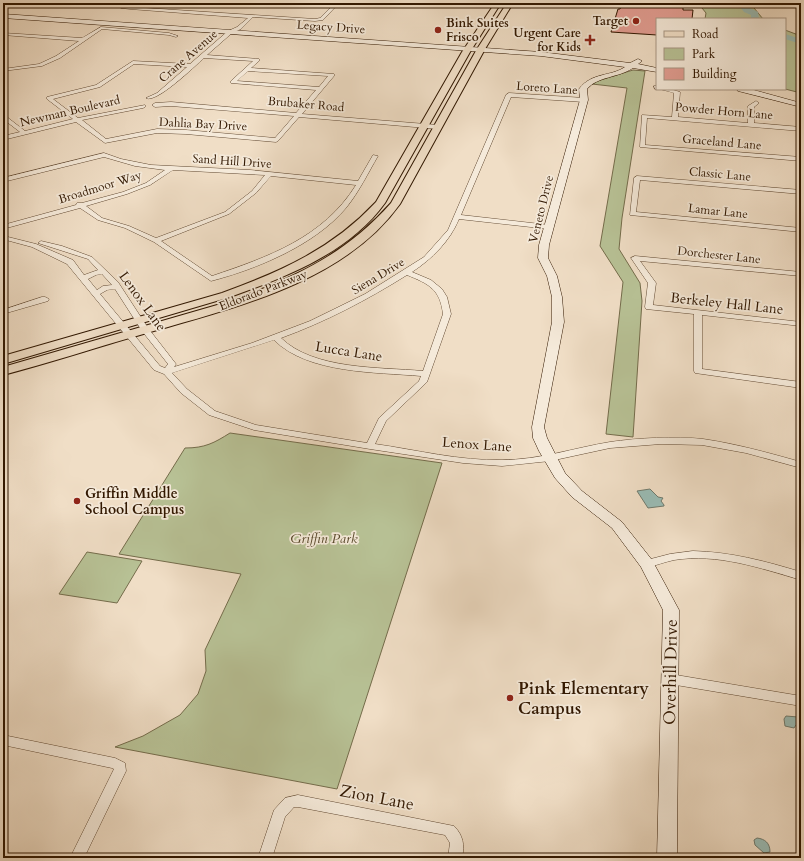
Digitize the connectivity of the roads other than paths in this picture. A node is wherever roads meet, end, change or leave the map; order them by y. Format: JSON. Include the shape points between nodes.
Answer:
{"nodes":[{"id":1,"x":337,"y":3,"type":"edge"},
{"id":2,"x":498,"y":3,"type":"edge"},
{"id":3,"x":510,"y":3,"type":"edge"},
{"id":4,"x":123,"y":5,"type":"edge"},
{"id":5,"x":3,"y":12,"type":"edge"},
{"id":6,"x":3,"y":16,"type":"edge"},
{"id":7,"x":249,"y":16,"type":"junction"},
{"id":8,"x":239,"y":28,"type":"junction"},
{"id":9,"x":231,"y":30,"type":"junction"},
{"id":10,"x":3,"y":34,"type":"edge"},
{"id":11,"x":176,"y":36,"type":"dead end"},
{"id":12,"x":356,"y":39,"type":"junction"},
{"id":13,"x":84,"y":40,"type":"junction"},
{"id":14,"x":470,"y":46,"type":"junction"},
{"id":15,"x":482,"y":47,"type":"junction"},
{"id":16,"x":202,"y":56,"type":"junction"},
{"id":17,"x":623,"y":61,"type":"junction"},
{"id":18,"x":635,"y":63,"type":"junction"},
{"id":19,"x":656,"y":64,"type":"edge"},
{"id":20,"x":191,"y":66,"type":"junction"},
{"id":21,"x":247,"y":69,"type":"junction"},
{"id":22,"x":3,"y":70,"type":"edge"},
{"id":23,"x":656,"y":70,"type":"edge"},
{"id":24,"x":611,"y":74,"type":"junction"},
{"id":25,"x":320,"y":90,"type":"junction"},
{"id":26,"x":668,"y":90,"type":"edge"},
{"id":27,"x":745,"y":90,"type":"edge"},
{"id":28,"x":772,"y":90,"type":"edge"},
{"id":29,"x":509,"y":95,"type":"joint"},
{"id":30,"x":159,"y":98,"type":"junction"},
{"id":31,"x":801,"y":98,"type":"edge"},
{"id":32,"x":584,"y":100,"type":"junction"},
{"id":33,"x":142,"y":101,"type":"junction"},
{"id":34,"x":756,"y":103,"type":"dead end"},
{"id":35,"x":171,"y":104,"type":"junction"},
{"id":36,"x":155,"y":105,"type":"junction"},
{"id":37,"x":801,"y":105,"type":"edge"},
{"id":38,"x":298,"y":115,"type":"junction"},
{"id":39,"x":3,"y":116,"type":"edge"},
{"id":40,"x":675,"y":118,"type":"junction"},
{"id":41,"x":75,"y":119,"type":"junction"},
{"id":42,"x":751,"y":124,"type":"junction"},
{"id":43,"x":424,"y":126,"type":"junction"},
{"id":44,"x":438,"y":127,"type":"junction"},
{"id":45,"x":801,"y":129,"type":"edge"},
{"id":46,"x":21,"y":131,"type":"junction"},
{"id":47,"x":3,"y":133,"type":"edge"},
{"id":48,"x":3,"y":138,"type":"edge"},
{"id":49,"x":642,"y":146,"type":"joint"},
{"id":50,"x":375,"y":156,"type":"dead end"},
{"id":51,"x":801,"y":160,"type":"edge"},
{"id":52,"x":172,"y":168,"type":"junction"},
{"id":53,"x":268,"y":175,"type":"junction"},
{"id":54,"x":3,"y":180,"type":"edge"},
{"id":55,"x":359,"y":183,"type":"junction"},
{"id":56,"x":801,"y":192,"type":"edge"},
{"id":57,"x":79,"y":204,"type":"junction"},
{"id":58,"x":632,"y":214,"type":"joint"},
{"id":59,"x":456,"y":217,"type":"junction"},
{"id":60,"x":549,"y":227,"type":"junction"},
{"id":61,"x":801,"y":230,"type":"edge"},
{"id":62,"x":6,"y":234,"type":"edge"},
{"id":63,"x":156,"y":241,"type":"junction"},
{"id":64,"x":103,"y":272,"type":"junction"},
{"id":65,"x":406,"y":272,"type":"junction"},
{"id":66,"x":801,"y":274,"type":"edge"},
{"id":67,"x":84,"y":278,"type":"junction"},
{"id":68,"x":117,"y":287,"type":"junction"},
{"id":69,"x":95,"y":293,"type":"junction"},
{"id":70,"x":45,"y":299,"type":"dead end"},
{"id":71,"x":650,"y":307,"type":"joint"},
{"id":72,"x":3,"y":312,"type":"edge"},
{"id":73,"x":698,"y":313,"type":"junction"},
{"id":74,"x":801,"y":324,"type":"edge"},
{"id":75,"x":142,"y":325,"type":"junction"},
{"id":76,"x":126,"y":329,"type":"junction"},
{"id":77,"x":275,"y":337,"type":"junction"},
{"id":78,"x":3,"y":360,"type":"edge"},
{"id":79,"x":3,"y":371,"type":"edge"},
{"id":80,"x":167,"y":372,"type":"junction"},
{"id":81,"x":425,"y":374,"type":"junction"},
{"id":82,"x":801,"y":384,"type":"edge"},
{"id":83,"x":370,"y":446,"type":"junction"},
{"id":84,"x":550,"y":458,"type":"junction"},
{"id":85,"x":801,"y":465,"type":"edge"},
{"id":86,"x":647,"y":564,"type":"junction"},
{"id":87,"x":801,"y":576,"type":"edge"},
{"id":88,"x":670,"y":679,"type":"junction"},
{"id":89,"x":801,"y":701,"type":"edge"},
{"id":90,"x":3,"y":740,"type":"edge"},
{"id":91,"x":670,"y":857,"type":"edge"},
{"id":92,"x":77,"y":858,"type":"edge"},
{"id":93,"x":265,"y":858,"type":"edge"},
{"id":94,"x":455,"y":858,"type":"edge"}],
"edges":[{"from":1,"to":7,"type":"street","via":[[318,20]]},
{"from":2,"to":14,"type":"main road","name":"Eldorado Parkway"},
{"from":3,"to":15,"type":"main road","name":"Eldorado Parkway"},
{"from":4,"to":7,"type":"street","via":[[180,12]]},
{"from":5,"to":9,"type":"main road","name":"Legacy Drive"},
{"from":6,"to":9,"type":"main road","name":"Legacy Drive"},
{"from":7,"to":8,"type":"street","name":"Crane Avenue","via":[[252,18]]},
{"from":7,"to":9,"type":"street","name":"Crane Avenue"},
{"from":8,"to":9,"type":"main road","name":"Legacy Drive"},
{"from":8,"to":12,"type":"main road","name":"Legacy Drive"},
{"from":9,"to":12,"type":"main road","name":"Legacy Drive"},
{"from":9,"to":16,"type":"street","name":"Crane Avenue"},
{"from":10,"to":13,"type":"street"},
{"from":11,"to":13,"type":"street","via":[[101,28]]},
{"from":12,"to":14,"type":"main road","name":"Legacy Drive"},
{"from":13,"to":22,"type":"street","via":[[40,65]]},
{"from":14,"to":15,"type":"main road","name":"Legacy Drive"},
{"from":14,"to":43,"type":"main road","name":"Eldorado Parkway"},
{"from":15,"to":17,"type":"main road","name":"Legacy Drive"},
{"from":15,"to":44,"type":"main road","name":"Eldorado Parkway"},
{"from":16,"to":20,"type":"street","name":"Crane Avenue"},
{"from":16,"to":21,"type":"street","via":[[257,60]]},
{"from":17,"to":18,"type":"main road","name":"Legacy Drive"},
{"from":17,"to":24,"type":"main road","name":"Veneto Drive"},
{"from":18,"to":19,"type":"main road","name":"Legacy Drive"},
{"from":18,"to":23,"type":"main road","name":"Legacy Drive"},
{"from":18,"to":24,"type":"main road","name":"Veneto Drive","via":[[622,72]]},
{"from":20,"to":30,"type":"street","name":"Crane Avenue"},
{"from":20,"to":41,"type":"street","via":[[133,62],[98,86],[49,98]]},
{"from":21,"to":25,"type":"street","via":[[332,75]]},
{"from":21,"to":25,"type":"street","via":[[233,82]]},
{"from":24,"to":32,"type":"main road","name":"Veneto Drive","via":[[589,82],[583,89]]},
{"from":25,"to":38,"type":"street"},
{"from":26,"to":40,"type":"street","via":[[677,92]]},
{"from":27,"to":37,"type":"main road"},
{"from":28,"to":31,"type":"main road"},
{"from":29,"to":32,"type":"street","name":"Loreto Lane"},
{"from":29,"to":59,"type":"street","name":"Siena Drive"},
{"from":30,"to":33,"type":"street","name":"Brubaker Road"},
{"from":30,"to":35,"type":"street","name":"Brubaker Road"},
{"from":30,"to":36,"type":"street","name":"Crane Avenue"},
{"from":32,"to":60,"type":"main road","name":"Veneto Drive"},
{"from":33,"to":36,"type":"street","name":"Brubaker Road"},
{"from":33,"to":41,"type":"street","name":"Newman Boulevard"},
{"from":34,"to":42,"type":"street","via":[[751,106]]},
{"from":35,"to":36,"type":"street","name":"Brubaker Road"},
{"from":35,"to":38,"type":"street","name":"Brubaker Road"},
{"from":38,"to":41,"type":"street","name":"Dahlia Bay Drive","via":[[276,140],[157,131],[105,141]]},
{"from":38,"to":43,"type":"street","name":"Brubaker Road"},
{"from":39,"to":46,"type":"street"},
{"from":40,"to":42,"type":"street","name":"Powder Horn Lane"},
{"from":40,"to":49,"type":"street","name":"Powder Horn Lane","via":[[644,116]]},
{"from":41,"to":46,"type":"street","name":"Newman Boulevard"},
{"from":42,"to":45,"type":"street","name":"Powder Horn Lane"},
{"from":43,"to":44,"type":"street","name":"Brubaker Road"},
{"from":43,"to":75,"type":"main road","name":"Eldorado Parkway","via":[[380,203],[369,216],[336,244],[280,276]]},
{"from":44,"to":75,"type":"main road","name":"Eldorado Parkway","via":[[395,204],[384,219],[350,248],[291,282],[235,302]]},
{"from":46,"to":47,"type":"street","name":"Newman Boulevard"},
{"from":46,"to":48,"type":"street","name":"Newman Boulevard"},
{"from":49,"to":51,"type":"street","name":"Graceland Lane"},
{"from":50,"to":55,"type":"street"},
{"from":52,"to":53,"type":"street","name":"Sand Hill Drive"},
{"from":52,"to":54,"type":"street","name":"Sand Hill Drive","via":[[119,161],[104,155]]},
{"from":52,"to":57,"type":"street","name":"Broadmoor Way","via":[[148,184]]},
{"from":53,"to":55,"type":"street","name":"Sand Hill Drive"},
{"from":53,"to":63,"type":"street","via":[[254,192],[227,213]]},
{"from":55,"to":63,"type":"street","via":[[339,212],[292,248],[210,279]]},
{"from":56,"to":58,"type":"street","name":"Classic Lane","via":[[637,178]]},
{"from":57,"to":62,"type":"street","name":"Broadmoor Way","via":[[31,219]]},
{"from":57,"to":63,"type":"street","via":[[100,219]]},
{"from":58,"to":61,"type":"street","name":"Lamar Lane"},
{"from":59,"to":60,"type":"street"},
{"from":59,"to":65,"type":"street","name":"Siena Drive","via":[[451,230],[438,246],[422,262]]},
{"from":60,"to":84,"type":"main road","name":"Veneto Drive","via":[[543,258],[552,276],[557,298],[558,322],[538,427]]},
{"from":62,"to":64,"type":"street","name":"Lenox Lane","via":[[60,247],[90,258]]},
{"from":62,"to":67,"type":"street","name":"Lenox Lane","via":[[34,244],[70,262]]},
{"from":64,"to":67,"type":"street"},
{"from":64,"to":68,"type":"street","name":"Lenox Lane"},
{"from":65,"to":77,"type":"street","name":"Siena Drive","via":[[346,308]]},
{"from":65,"to":81,"type":"street","via":[[430,282],[441,291],[447,302],[447,314]]},
{"from":66,"to":71,"type":"street","name":"Dorchester Lane","via":[[634,258],[652,283]]},
{"from":67,"to":69,"type":"street","name":"Lenox Lane"},
{"from":68,"to":69,"type":"street"},
{"from":68,"to":75,"type":"street","name":"Lenox Lane"},
{"from":69,"to":76,"type":"street","name":"Lenox Lane"},
{"from":70,"to":72,"type":"street"},
{"from":71,"to":73,"type":"street","name":"Berkeley Hall Lane"},
{"from":73,"to":74,"type":"street","name":"Berkeley Hall Lane"},
{"from":73,"to":82,"type":"street","via":[[698,371]]},
{"from":75,"to":76,"type":"main road","name":"Eldorado Parkway"},
{"from":75,"to":80,"type":"street","name":"Lenox Lane","via":[[172,364]]},
{"from":76,"to":78,"type":"main road","name":"Eldorado Parkway","via":[[51,345]]},
{"from":76,"to":79,"type":"main road","name":"Eldorado Parkway"},
{"from":76,"to":80,"type":"street","name":"Lenox Lane","via":[[157,368]]},
{"from":77,"to":80,"type":"street","name":"Siena Drive"},
{"from":77,"to":81,"type":"street","name":"Lucca Lane","via":[[291,351],[314,360],[335,365]]},
{"from":80,"to":83,"type":"street","name":"Lenox Lane","via":[[184,391],[212,413],[279,431]]},
{"from":81,"to":83,"type":"street","via":[[416,390],[382,420]]},
{"from":83,"to":84,"type":"street","name":"Lenox Lane","via":[[463,460],[502,463]]},
{"from":84,"to":85,"type":"street","name":"Lenox Lane","via":[[610,445],[661,441],[702,442],[746,450]]},
{"from":84,"to":86,"type":"main road","name":"Overhill Drive","via":[[560,475],[577,494],[617,525]]},
{"from":86,"to":87,"type":"street","via":[[677,556],[720,555],[763,564]]},
{"from":86,"to":88,"type":"main road","name":"Overhill Drive","via":[[671,610]]},
{"from":88,"to":89,"type":"street"},
{"from":88,"to":91,"type":"main road","name":"Overhill Drive"},
{"from":90,"to":92,"type":"street","via":[[115,763],[120,767]]},
{"from":93,"to":94,"type":"street","name":"Zion Lane","via":[[279,814],[290,802],[309,802],[449,830],[458,843]]}]}
